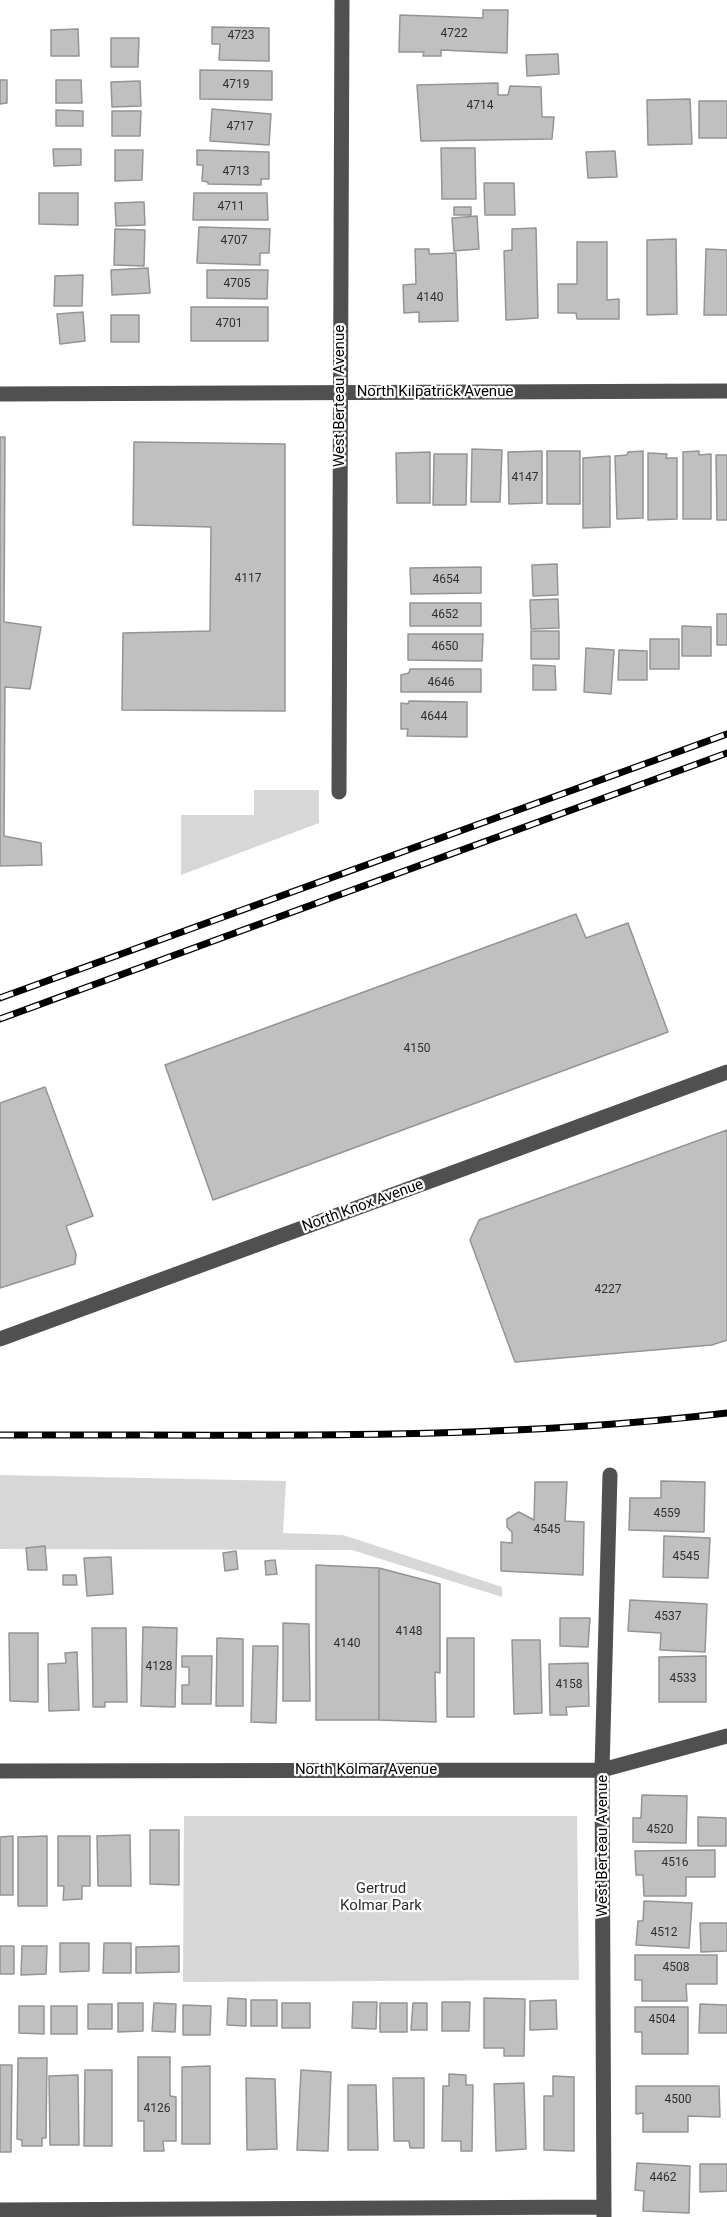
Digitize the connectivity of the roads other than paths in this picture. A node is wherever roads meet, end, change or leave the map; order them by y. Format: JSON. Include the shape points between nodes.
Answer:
{"nodes":[{"id":1,"x":342,"y":0,"type":"edge"},
{"id":2,"x":727,"y":391,"type":"edge"},
{"id":3,"x":340,"y":393,"type":"junction"},
{"id":4,"x":0,"y":394,"type":"edge"},
{"id":5,"x":339,"y":792,"type":"dead end"},
{"id":6,"x":727,"y":1072,"type":"edge"},
{"id":7,"x":0,"y":1339,"type":"edge"},
{"id":8,"x":610,"y":1475,"type":"dead end"},
{"id":9,"x":727,"y":1736,"type":"edge"},
{"id":10,"x":602,"y":1770,"type":"junction"},
{"id":11,"x":0,"y":1771,"type":"edge"},
{"id":12,"x":0,"y":2210,"type":"edge"},
{"id":13,"x":604,"y":2212,"type":"edge"}],
"edges":[{"from":1,"to":3,"type":"street","name":"West Berteau Avenue"},
{"from":2,"to":3,"type":"street","name":"North Kilpatrick Avenue"},
{"from":3,"to":4,"type":"street","name":"North Kilpatrick Avenue"},
{"from":3,"to":5,"type":"street","name":"West Berteau Avenue"},
{"from":6,"to":7,"type":"street","name":"North Knox Avenue"},
{"from":8,"to":10,"type":"street","name":"West Berteau Avenue"},
{"from":9,"to":10,"type":"street","name":"North Kolmar Avenue"},
{"from":10,"to":11,"type":"street","name":"North Kolmar Avenue"},
{"from":10,"to":13,"type":"street","name":"West Berteau Avenue"},
{"from":12,"to":13,"type":"street"}]}
